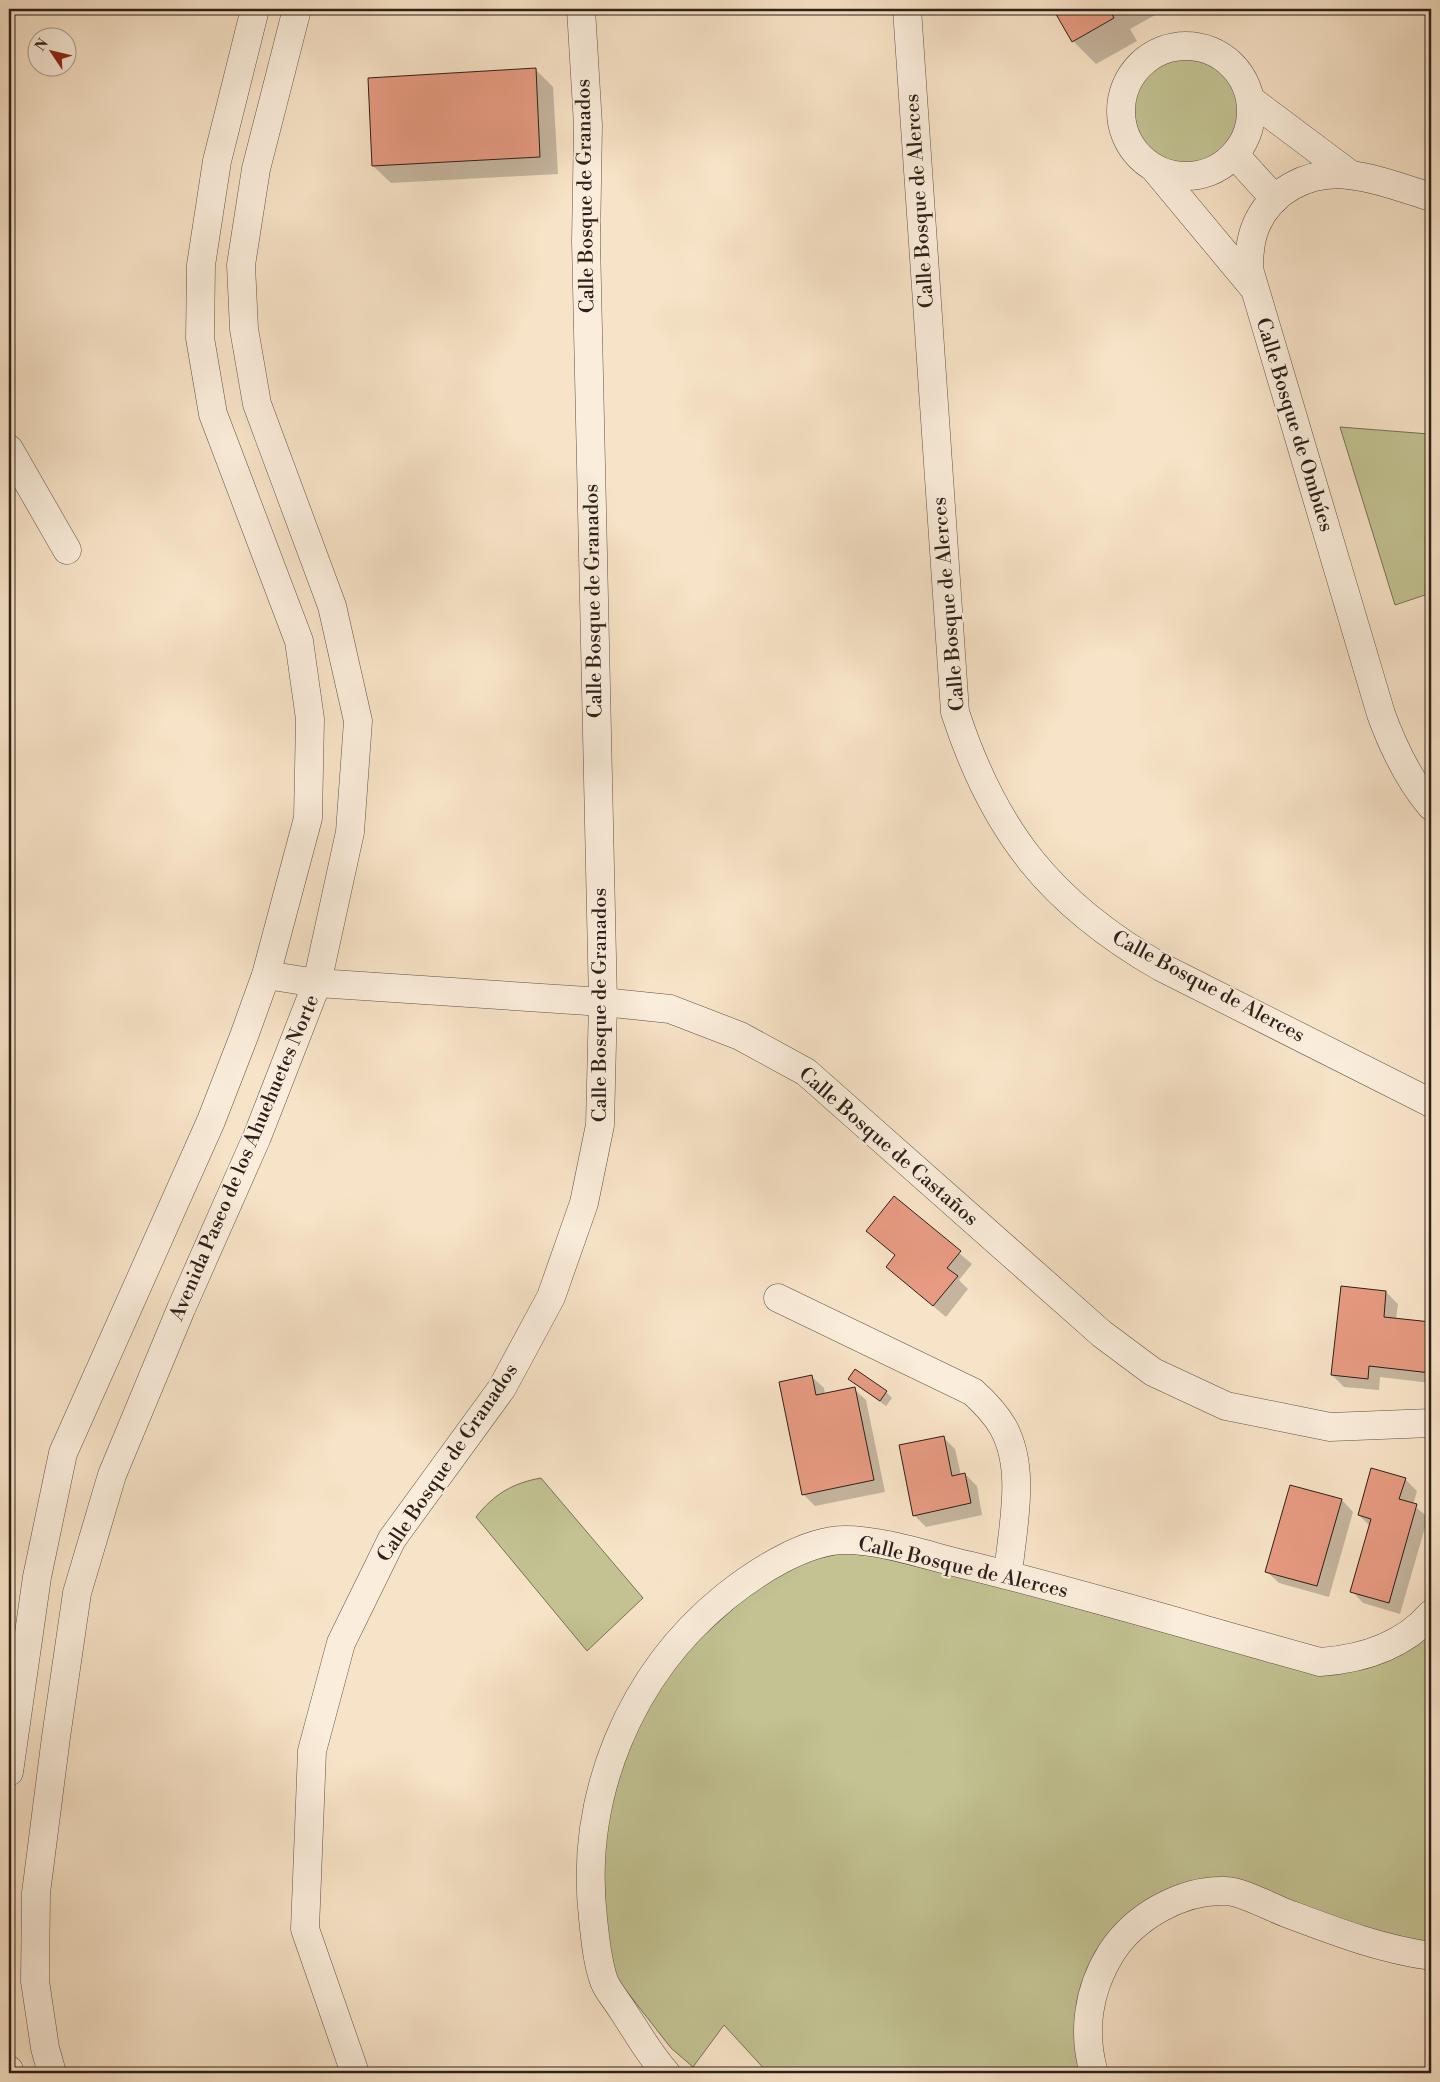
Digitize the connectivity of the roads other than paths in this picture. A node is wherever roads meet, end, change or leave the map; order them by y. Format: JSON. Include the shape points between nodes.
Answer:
{"nodes":[{"id":1,"x":255,"y":9,"type":"edge"},
{"id":2,"x":298,"y":9,"type":"edge"},
{"id":3,"x":581,"y":9,"type":"edge"},
{"id":4,"x":906,"y":9,"type":"edge"},
{"id":5,"x":1251,"y":100,"type":"junction"},
{"id":6,"x":1235,"y":155,"type":"junction"},
{"id":7,"x":1154,"y":168,"type":"junction"},
{"id":8,"x":1351,"y":175,"type":"junction"},
{"id":9,"x":1431,"y":197,"type":"edge"},
{"id":10,"x":1275,"y":198,"type":"junction"},
{"id":11,"x":1253,"y":287,"type":"junction"},
{"id":12,"x":9,"y":448,"type":"edge"},
{"id":13,"x":67,"y":550,"type":"dead end"},
{"id":14,"x":1431,"y":806,"type":"edge"},
{"id":15,"x":266,"y":975,"type":"junction"},
{"id":16,"x":318,"y":983,"type":"junction"},
{"id":17,"x":604,"y":1002,"type":"junction"},
{"id":18,"x":1431,"y":1103,"type":"edge"},
{"id":19,"x":778,"y":1298,"type":"dead end"},
{"id":20,"x":1431,"y":1423,"type":"edge"},
{"id":21,"x":1008,"y":1575,"type":"junction"},
{"id":22,"x":1431,"y":1614,"type":"edge"},
{"id":23,"x":9,"y":1772,"type":"edge"},
{"id":24,"x":1431,"y":1956,"type":"edge"},
{"id":25,"x":52,"y":2073,"type":"edge"},
{"id":26,"x":355,"y":2073,"type":"edge"},
{"id":27,"x":666,"y":2073,"type":"edge"},
{"id":28,"x":1094,"y":2073,"type":"edge"}],
"edges":[{"from":1,"to":15,"type":"street","via":[[217,162],[201,265],[200,338],[213,414],[299,641],[310,719],[308,818]]},
{"from":2,"to":16,"type":"street","name":"Avenida Paseo de los Ahuehuetes Norte","via":[[256,169],[241,265],[244,329],[257,404],[332,606],[358,721],[350,832]]},
{"from":3,"to":17,"type":"street","name":"Calle Bosque de Granados","via":[[588,126],[586,241]]},
{"from":4,"to":18,"type":"street","name":"Calle Bosque de Alerces","via":[[955,712],[968,753],[986,792],[1034,865],[1086,917],[1126,946]]},
{"from":5,"to":6,"type":"street","via":[[1250,129]]},
{"from":5,"to":7,"type":"street","via":[[1240,73],[1218,54],[1191,45],[1162,50],[1146,61],[1138,67],[1124,92],[1122,122],[1132,148]]},
{"from":5,"to":8,"type":"street"},
{"from":6,"to":7,"type":"street","via":[[1211,172],[1182,176]]},
{"from":6,"to":10,"type":"street"},
{"from":7,"to":11,"type":"street"},
{"from":8,"to":9,"type":"street","name":"Calle Bosque de Ombúes"},
{"from":8,"to":10,"type":"street","name":"Calle Bosque de Ombúes","via":[[1310,177]]},
{"from":10,"to":11,"type":"street","name":"Calle Bosque de Ombúes","via":[[1254,230],[1249,249]]},
{"from":11,"to":14,"type":"street","name":"Calle Bosque de Ombúes","via":[[1381,714],[1407,772]]},
{"from":12,"to":13,"type":"street"},
{"from":15,"to":16,"type":"street","name":"Calle Bosque de Castaños"},
{"from":15,"to":23,"type":"street","via":[[211,1121],[63,1453],[37,1577]]},
{"from":16,"to":17,"type":"street","name":"Calle Bosque de Castaños"},
{"from":16,"to":25,"type":"street","name":"Avenida Paseo de los Ahuehuetes Norte","via":[[261,1128],[112,1475],[78,1593],[36,1893],[34,1981]]},
{"from":17,"to":20,"type":"street","name":"Calle Bosque de Castaños","via":[[670,1009],[740,1036],[806,1072],[1102,1334],[1153,1372],[1226,1406],[1330,1426]]},
{"from":17,"to":26,"type":"street","name":"Calle Bosque de Granados","via":[[600,1125],[584,1203],[550,1297],[502,1388],[392,1539],[341,1643],[312,1751],[305,1929]]},
{"from":19,"to":21,"type":"street","via":[[973,1392],[990,1408],[1003,1427],[1015,1462],[1017,1481]]},
{"from":21,"to":22,"type":"street","name":"Calle Bosque de Alerces","via":[[1320,1662],[1345,1660],[1391,1645]]},
{"from":21,"to":27,"type":"street","name":"Calle Bosque de Alerces","via":[[876,1543],[843,1540],[803,1549],[770,1566],[724,1598],[683,1636],[660,1665],[639,1696],[607,1770],[596,1811],[590,1854],[590,1898],[605,1982]]},
{"from":24,"to":28,"type":"street","via":[[1372,1944],[1228,1891],[1202,1892],[1178,1899],[1134,1926],[1116,1944],[1103,1966],[1093,1990],[1088,2015],[1087,2040]]}]}
